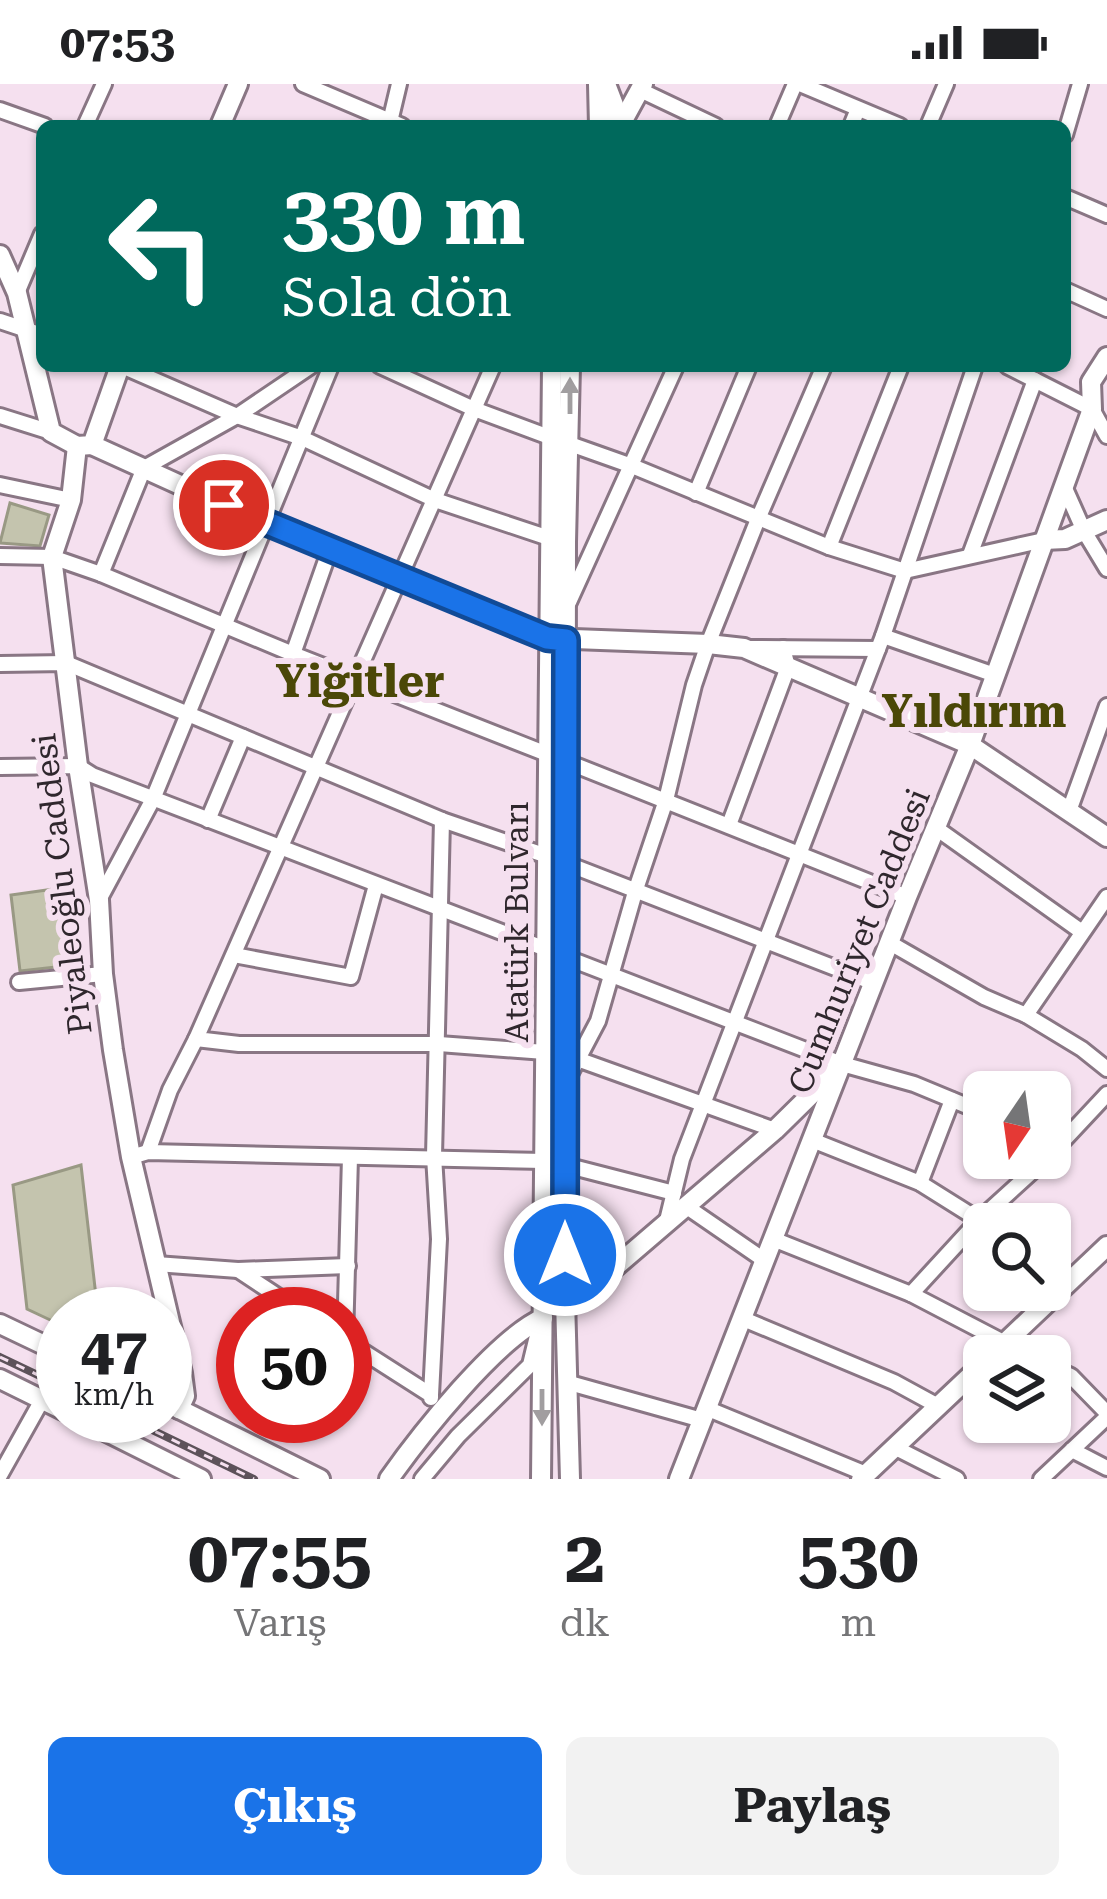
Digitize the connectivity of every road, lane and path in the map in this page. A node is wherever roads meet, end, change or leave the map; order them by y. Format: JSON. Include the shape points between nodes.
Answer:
{"nodes":[{"id":1,"x":104,"y":84,"type":"edge"},
{"id":2,"x":238,"y":84,"type":"edge"},
{"id":3,"x":303,"y":84,"type":"edge"},
{"id":4,"x":399,"y":84,"type":"edge"},
{"id":5,"x":602,"y":84,"type":"edge"},
{"id":6,"x":798,"y":84,"type":"edge"},
{"id":7,"x":946,"y":84,"type":"edge"},
{"id":8,"x":1080,"y":84,"type":"edge"},
{"id":9,"x":641,"y":87,"type":"edge"},
{"id":10,"x":859,"y":109,"type":"junction"},
{"id":11,"x":0,"y":110,"type":"edge"},
{"id":12,"x":89,"y":120,"type":"edge"},
{"id":13,"x":223,"y":120,"type":"edge"},
{"id":14,"x":385,"y":120,"type":"edge"},
{"id":15,"x":394,"y":120,"type":"edge"},
{"id":16,"x":599,"y":120,"type":"edge"},
{"id":17,"x":617,"y":120,"type":"edge"},
{"id":18,"x":622,"y":120,"type":"edge"},
{"id":19,"x":704,"y":120,"type":"edge"},
{"id":20,"x":780,"y":120,"type":"edge"},
{"id":21,"x":854,"y":120,"type":"edge"},
{"id":22,"x":886,"y":120,"type":"edge"},
{"id":23,"x":931,"y":120,"type":"edge"},
{"id":24,"x":1069,"y":120,"type":"edge"},
{"id":25,"x":36,"y":123,"type":"edge"},
{"id":26,"x":1071,"y":200,"type":"edge"},
{"id":27,"x":1107,"y":215,"type":"edge"},
{"id":28,"x":36,"y":249,"type":"edge"},
{"id":29,"x":0,"y":255,"type":"edge"},
{"id":30,"x":16,"y":293,"type":"junction"},
{"id":31,"x":1071,"y":293,"type":"edge"},
{"id":32,"x":1107,"y":309,"type":"edge"},
{"id":33,"x":0,"y":321,"type":"edge"},
{"id":34,"x":33,"y":332,"type":"edge"},
{"id":35,"x":1107,"y":357,"type":"edge"},
{"id":36,"x":40,"y":372,"type":"edge"},
{"id":37,"x":118,"y":372,"type":"edge"},
{"id":38,"x":135,"y":372,"type":"edge"},
{"id":39,"x":302,"y":372,"type":"edge"},
{"id":40,"x":329,"y":372,"type":"edge"},
{"id":41,"x":393,"y":372,"type":"edge"},
{"id":42,"x":490,"y":372,"type":"edge"},
{"id":43,"x":553,"y":372,"type":"edge"},
{"id":44,"x":569,"y":372,"type":"edge"},
{"id":45,"x":673,"y":372,"type":"edge"},
{"id":46,"x":746,"y":372,"type":"edge"},
{"id":47,"x":821,"y":372,"type":"edge"},
{"id":48,"x":899,"y":372,"type":"edge"},
{"id":49,"x":973,"y":372,"type":"edge"},
{"id":50,"x":1019,"y":372,"type":"edge"},
{"id":51,"x":1035,"y":380,"type":"junction"},
{"id":52,"x":474,"y":409,"type":"junction"},
{"id":53,"x":1092,"y":409,"type":"junction"},
{"id":54,"x":0,"y":416,"type":"edge"},
{"id":55,"x":237,"y":416,"type":"junction"},
{"id":56,"x":50,"y":432,"type":"junction"},
{"id":57,"x":1107,"y":436,"type":"edge"},
{"id":58,"x":302,"y":438,"type":"junction"},
{"id":59,"x":561,"y":441,"type":"junction"},
{"id":60,"x":84,"y":445,"type":"junction"},
{"id":61,"x":632,"y":466,"type":"junction"},
{"id":62,"x":144,"y":468,"type":"junction"},
{"id":63,"x":0,"y":484,"type":"edge"},
{"id":64,"x":1064,"y":486,"type":"junction"},
{"id":65,"x":696,"y":493,"type":"junction"},
{"id":66,"x":70,"y":500,"type":"junction"},
{"id":67,"x":435,"y":500,"type":"junction"},
{"id":68,"x":758,"y":519,"type":"junction"},
{"id":69,"x":1107,"y":520,"type":"edge"},
{"id":70,"x":264,"y":523,"type":"junction"},
{"id":71,"x":1084,"y":531,"type":"junction"},
{"id":72,"x":557,"y":540,"type":"junction"},
{"id":73,"x":1044,"y":540,"type":"junction"},
{"id":74,"x":829,"y":547,"type":"junction"},
{"id":75,"x":330,"y":549,"type":"junction"},
{"id":76,"x":970,"y":555,"type":"junction"},
{"id":77,"x":0,"y":556,"type":"edge"},
{"id":78,"x":52,"y":557,"type":"junction"},
{"id":79,"x":1107,"y":569,"type":"edge"},
{"id":80,"x":905,"y":571,"type":"junction"},
{"id":81,"x":101,"y":574,"type":"junction"},
{"id":82,"x":399,"y":576,"type":"junction"},
{"id":83,"x":566,"y":609,"type":"junction"},
{"id":84,"x":224,"y":626,"type":"junction"},
{"id":85,"x":556,"y":639,"type":"junction"},
{"id":86,"x":880,"y":642,"type":"junction"},
{"id":87,"x":708,"y":644,"type":"junction"},
{"id":88,"x":293,"y":654,"type":"junction"},
{"id":89,"x":786,"y":657,"type":"junction"},
{"id":90,"x":66,"y":663,"type":"junction"},
{"id":91,"x":0,"y":664,"type":"edge"},
{"id":92,"x":995,"y":675,"type":"junction"},
{"id":93,"x":356,"y":678,"type":"junction"},
{"id":94,"x":860,"y":697,"type":"junction"},
{"id":95,"x":1107,"y":706,"type":"edge"},
{"id":96,"x":187,"y":715,"type":"junction"},
{"id":97,"x":242,"y":737,"type":"junction"},
{"id":98,"x":970,"y":745,"type":"junction"},
{"id":99,"x":556,"y":758,"type":"junction"},
{"id":100,"x":78,"y":766,"type":"junction"},
{"id":101,"x":0,"y":767,"type":"edge"},
{"id":102,"x":317,"y":768,"type":"junction"},
{"id":103,"x":153,"y":799,"type":"junction"},
{"id":104,"x":666,"y":800,"type":"junction"},
{"id":105,"x":1069,"y":811,"type":"junction"},
{"id":106,"x":208,"y":820,"type":"junction"},
{"id":107,"x":442,"y":820,"type":"junction"},
{"id":108,"x":728,"y":825,"type":"junction"},
{"id":109,"x":936,"y":828,"type":"junction"},
{"id":110,"x":1107,"y":837,"type":"edge"},
{"id":111,"x":281,"y":849,"type":"junction"},
{"id":112,"x":798,"y":852,"type":"junction"},
{"id":113,"x":556,"y":860,"type":"junction"},
{"id":114,"x":376,"y":885,"type":"junction"},
{"id":115,"x":635,"y":892,"type":"junction"},
{"id":116,"x":907,"y":897,"type":"junction"},
{"id":117,"x":1107,"y":897,"type":"edge"},
{"id":118,"x":99,"y":899,"type":"junction"},
{"id":119,"x":439,"y":907,"type":"junction"},
{"id":120,"x":1082,"y":932,"type":"junction"},
{"id":121,"x":764,"y":940,"type":"junction"},
{"id":122,"x":890,"y":943,"type":"junction"},
{"id":123,"x":546,"y":949,"type":"junction"},
{"id":124,"x":234,"y":955,"type":"junction"},
{"id":125,"x":565,"y":956,"type":"junction"},
{"id":126,"x":104,"y":974,"type":"junction"},
{"id":127,"x":611,"y":976,"type":"junction"},
{"id":128,"x":20,"y":982,"type":"dead end"},
{"id":129,"x":874,"y":983,"type":"junction"},
{"id":130,"x":1026,"y":1015,"type":"junction"},
{"id":131,"x":735,"y":1023,"type":"junction"},
{"id":132,"x":196,"y":1039,"type":"junction"},
{"id":133,"x":439,"y":1045,"type":"junction"},
{"id":134,"x":545,"y":1052,"type":"junction"},
{"id":135,"x":572,"y":1059,"type":"junction"},
{"id":136,"x":842,"y":1064,"type":"junction"},
{"id":137,"x":1107,"y":1069,"type":"edge"},
{"id":138,"x":1107,"y":1094,"type":"edge"},
{"id":139,"x":952,"y":1100,"type":"junction"},
{"id":140,"x":705,"y":1103,"type":"junction"},
{"id":141,"x":963,"y":1104,"type":"edge"},
{"id":142,"x":775,"y":1130,"type":"junction"},
{"id":143,"x":1071,"y":1131,"type":"edge"},
{"id":144,"x":812,"y":1140,"type":"junction"},
{"id":145,"x":139,"y":1154,"type":"junction"},
{"id":146,"x":350,"y":1156,"type":"junction"},
{"id":147,"x":434,"y":1156,"type":"junction"},
{"id":148,"x":544,"y":1161,"type":"junction"},
{"id":149,"x":565,"y":1165,"type":"junction"},
{"id":150,"x":1022,"y":1179,"type":"edge"},
{"id":151,"x":920,"y":1183,"type":"junction"},
{"id":152,"x":680,"y":1200,"type":"junction"},
{"id":153,"x":997,"y":1203,"type":"edge"},
{"id":154,"x":963,"y":1210,"type":"edge"},
{"id":155,"x":963,"y":1237,"type":"edge"},
{"id":156,"x":773,"y":1239,"type":"junction"},
{"id":157,"x":1107,"y":1246,"type":"edge"},
{"id":158,"x":764,"y":1260,"type":"junction"},
{"id":159,"x":156,"y":1264,"type":"junction"},
{"id":160,"x":348,"y":1266,"type":"junction"},
{"id":161,"x":238,"y":1270,"type":"junction"},
{"id":162,"x":161,"y":1287,"type":"edge"},
{"id":163,"x":264,"y":1287,"type":"edge"},
{"id":164,"x":911,"y":1294,"type":"junction"},
{"id":165,"x":565,"y":1310,"type":"junction"},
{"id":166,"x":543,"y":1318,"type":"junction"},
{"id":167,"x":740,"y":1318,"type":"junction"},
{"id":168,"x":0,"y":1324,"type":"edge"},
{"id":169,"x":975,"y":1335,"type":"edge"},
{"id":170,"x":1014,"y":1335,"type":"edge"},
{"id":171,"x":36,"y":1341,"type":"edge"},
{"id":172,"x":1071,"y":1376,"type":"edge"},
{"id":173,"x":0,"y":1379,"type":"edge"},
{"id":174,"x":566,"y":1382,"type":"junction"},
{"id":175,"x":963,"y":1383,"type":"edge"},
{"id":176,"x":431,"y":1395,"type":"junction"},
{"id":177,"x":36,"y":1397,"type":"edge"},
{"id":178,"x":938,"y":1406,"type":"junction"},
{"id":179,"x":36,"y":1411,"type":"edge"},
{"id":180,"x":704,"y":1414,"type":"junction"},
{"id":181,"x":192,"y":1415,"type":"edge"},
{"id":182,"x":1107,"y":1415,"type":"edge"},
{"id":183,"x":435,"y":1422,"type":"junction"},
{"id":184,"x":127,"y":1443,"type":"edge"},
{"id":185,"x":894,"y":1447,"type":"junction"},
{"id":186,"x":1072,"y":1450,"type":"junction"},
{"id":187,"x":1107,"y":1468,"type":"edge"},
{"id":188,"x":0,"y":1475,"type":"edge"},
{"id":189,"x":863,"y":1476,"type":"edge"},
{"id":190,"x":194,"y":1477,"type":"edge"},
{"id":191,"x":320,"y":1479,"type":"edge"},
{"id":192,"x":389,"y":1479,"type":"edge"},
{"id":193,"x":422,"y":1479,"type":"edge"},
{"id":194,"x":542,"y":1479,"type":"edge"},
{"id":195,"x":571,"y":1479,"type":"edge"},
{"id":196,"x":679,"y":1479,"type":"edge"},
{"id":197,"x":957,"y":1479,"type":"edge"},
{"id":198,"x":1041,"y":1479,"type":"edge"}],
"edges":[{"from":1,"to":12,"type":"street"},
{"from":2,"to":13,"type":"street"},
{"from":3,"to":14,"type":"street"},
{"from":4,"to":15,"type":"street"},
{"from":5,"to":16,"type":"street"},
{"from":5,"to":17,"type":"street"},
{"from":6,"to":10,"type":"street"},
{"from":6,"to":20,"type":"street"},
{"from":7,"to":23,"type":"street"},
{"from":8,"to":24,"type":"street"},
{"from":9,"to":18,"type":"street"},
{"from":9,"to":19,"type":"street"},
{"from":10,"to":21,"type":"street"},
{"from":10,"to":22,"type":"street"},
{"from":11,"to":25,"type":"street"},
{"from":26,"to":27,"type":"street"},
{"from":28,"to":30,"type":"street"},
{"from":29,"to":30,"type":"street"},
{"from":30,"to":34,"type":"street"},
{"from":31,"to":32,"type":"street"},
{"from":33,"to":34,"type":"street"},
{"from":35,"to":53,"type":"street","name":"Cumhuriyet Caddesi","via":[[1091,382]]},
{"from":36,"to":56,"type":"street"},
{"from":37,"to":60,"type":"street","name":"Piyaleoğlu Caddesi"},
{"from":38,"to":55,"type":"street"},
{"from":39,"to":55,"type":"street"},
{"from":40,"to":58,"type":"street"},
{"from":41,"to":52,"type":"street"},
{"from":42,"to":52,"type":"street"},
{"from":43,"to":59,"type":"street","name":"Atatürk Bulvarı"},
{"from":59,"to":44,"type":"street","name":"Atatürk Bulvarı","one_way":true},
{"from":45,"to":61,"type":"street"},
{"from":46,"to":65,"type":"street"},
{"from":47,"to":68,"type":"street"},
{"from":48,"to":74,"type":"street"},
{"from":49,"to":80,"type":"street"},
{"from":50,"to":51,"type":"street"},
{"from":51,"to":53,"type":"street"},
{"from":51,"to":76,"type":"street"},
{"from":52,"to":59,"type":"street"},
{"from":52,"to":67,"type":"street"},
{"from":53,"to":57,"type":"street"},
{"from":53,"to":64,"type":"street","name":"Cumhuriyet Caddesi"},
{"from":54,"to":56,"type":"street"},
{"from":55,"to":58,"type":"street"},
{"from":55,"to":62,"type":"street"},
{"from":56,"to":60,"type":"street"},
{"from":58,"to":67,"type":"street"},
{"from":58,"to":70,"type":"street"},
{"from":59,"to":61,"type":"street"},
{"from":59,"to":72,"type":"street","name":"Atatürk Bulvarı"},
{"from":60,"to":62,"type":"street"},
{"from":60,"to":66,"type":"street","name":"Piyaleoğlu Caddesi"},
{"from":61,"to":65,"type":"street"},
{"from":61,"to":83,"type":"street"},
{"from":62,"to":70,"type":"street"},
{"from":62,"to":81,"type":"street"},
{"from":63,"to":66,"type":"street"},
{"from":64,"to":71,"type":"street"},
{"from":64,"to":73,"type":"street","name":"Cumhuriyet Caddesi"},
{"from":65,"to":68,"type":"street"},
{"from":66,"to":78,"type":"street","name":"Piyaleoğlu Caddesi"},
{"from":67,"to":72,"type":"street"},
{"from":67,"to":82,"type":"street"},
{"from":68,"to":74,"type":"street"},
{"from":68,"to":87,"type":"street"},
{"from":69,"to":71,"type":"street"},
{"from":70,"to":75,"type":"street"},
{"from":70,"to":84,"type":"street"},
{"from":71,"to":73,"type":"street"},
{"from":71,"to":79,"type":"street"},
{"from":72,"to":83,"type":"street","name":"Atatürk Bulvarı"},
{"from":72,"to":85,"type":"street","name":"Atatürk Bulvarı"},
{"from":73,"to":76,"type":"street"},
{"from":73,"to":92,"type":"street","name":"Cumhuriyet Caddesi"},
{"from":74,"to":80,"type":"street"},
{"from":75,"to":82,"type":"street"},
{"from":75,"to":88,"type":"street"},
{"from":76,"to":80,"type":"street"},
{"from":77,"to":78,"type":"street"},
{"from":78,"to":81,"type":"street"},
{"from":78,"to":90,"type":"street","name":"Piyaleoğlu Caddesi"},
{"from":80,"to":86,"type":"street"},
{"from":81,"to":84,"type":"street"},
{"from":82,"to":85,"type":"street"},
{"from":82,"to":93,"type":"street"},
{"from":83,"to":85,"type":"street","name":"Atatürk Bulvarı"},
{"from":84,"to":88,"type":"street"},
{"from":84,"to":96,"type":"street"},
{"from":85,"to":87,"type":"street"},
{"from":85,"to":99,"type":"street","name":"Atatürk Bulvarı"},
{"from":86,"to":89,"type":"street"},
{"from":86,"to":92,"type":"street"},
{"from":86,"to":94,"type":"street"},
{"from":87,"to":89,"type":"street"},
{"from":87,"to":104,"type":"street"},
{"from":88,"to":93,"type":"street"},
{"from":89,"to":94,"type":"street"},
{"from":89,"to":108,"type":"street"},
{"from":90,"to":91,"type":"street"},
{"from":90,"to":96,"type":"street"},
{"from":90,"to":100,"type":"street","name":"Piyaleoğlu Caddesi"},
{"from":92,"to":98,"type":"street","name":"Cumhuriyet Caddesi"},
{"from":93,"to":99,"type":"street"},
{"from":93,"to":102,"type":"street"},
{"from":94,"to":98,"type":"street"},
{"from":94,"to":112,"type":"street"},
{"from":95,"to":105,"type":"street"},
{"from":96,"to":97,"type":"street"},
{"from":96,"to":103,"type":"street"},
{"from":97,"to":102,"type":"street"},
{"from":97,"to":106,"type":"street"},
{"from":98,"to":105,"type":"street"},
{"from":98,"to":109,"type":"street","name":"Cumhuriyet Caddesi"},
{"from":99,"to":104,"type":"street"},
{"from":99,"to":113,"type":"street","name":"Atatürk Bulvarı"},
{"from":100,"to":101,"type":"street"},
{"from":100,"to":103,"type":"street"},
{"from":100,"to":118,"type":"street","name":"Piyaleoğlu Caddesi"},
{"from":102,"to":107,"type":"street"},
{"from":102,"to":111,"type":"street"},
{"from":103,"to":106,"type":"street"},
{"from":103,"to":118,"type":"street"},
{"from":104,"to":108,"type":"street"},
{"from":104,"to":115,"type":"street"},
{"from":105,"to":110,"type":"street"},
{"from":106,"to":111,"type":"street"},
{"from":107,"to":113,"type":"street"},
{"from":107,"to":119,"type":"street"},
{"from":108,"to":112,"type":"street"},
{"from":109,"to":116,"type":"street","name":"Cumhuriyet Caddesi"},
{"from":109,"to":120,"type":"street"},
{"from":111,"to":114,"type":"street"},
{"from":111,"to":124,"type":"street"},
{"from":112,"to":116,"type":"street"},
{"from":112,"to":121,"type":"street"},
{"from":113,"to":115,"type":"street"},
{"from":113,"to":123,"type":"street","name":"Atatürk Bulvarı"},
{"from":113,"to":125,"type":"street","name":"Atatürk Bulvarı"},
{"from":114,"to":119,"type":"street"},
{"from":114,"to":124,"type":"street","via":[[351,977]]},
{"from":115,"to":121,"type":"street"},
{"from":115,"to":127,"type":"street"},
{"from":116,"to":122,"type":"street","name":"Cumhuriyet Caddesi"},
{"from":117,"to":120,"type":"street"},
{"from":118,"to":126,"type":"street","name":"Piyaleoğlu Caddesi"},
{"from":119,"to":123,"type":"street"},
{"from":119,"to":133,"type":"street"},
{"from":120,"to":130,"type":"street"},
{"from":121,"to":129,"type":"street"},
{"from":121,"to":131,"type":"street"},
{"from":122,"to":129,"type":"street","name":"Cumhuriyet Caddesi"},
{"from":122,"to":130,"type":"street"},
{"from":123,"to":125,"type":"street"},
{"from":123,"to":134,"type":"street","name":"Atatürk Bulvarı"},
{"from":124,"to":132,"type":"street"},
{"from":125,"to":127,"type":"street"},
{"from":125,"to":135,"type":"street","name":"Atatürk Bulvarı"},
{"from":126,"to":128,"type":"street"},
{"from":126,"to":145,"type":"street","name":"Piyaleoğlu Caddesi"},
{"from":127,"to":131,"type":"street"},
{"from":127,"to":135,"type":"street","via":[[598,1021]]},
{"from":129,"to":136,"type":"street","name":"Cumhuriyet Caddesi"},
{"from":130,"to":137,"type":"street"},
{"from":131,"to":136,"type":"street"},
{"from":131,"to":140,"type":"street"},
{"from":132,"to":133,"type":"street"},
{"from":132,"to":145,"type":"street"},
{"from":133,"to":134,"type":"street"},
{"from":133,"to":147,"type":"street"},
{"from":134,"to":135,"type":"street"},
{"from":134,"to":148,"type":"street","name":"Atatürk Bulvarı"},
{"from":135,"to":140,"type":"street"},
{"from":135,"to":149,"type":"street","name":"Atatürk Bulvarı"},
{"from":136,"to":139,"type":"street"},
{"from":136,"to":142,"type":"street"},
{"from":136,"to":144,"type":"street","name":"Cumhuriyet Caddesi"},
{"from":138,"to":143,"type":"street"},
{"from":139,"to":141,"type":"street"},
{"from":139,"to":151,"type":"street"},
{"from":140,"to":142,"type":"street"},
{"from":140,"to":152,"type":"street","via":[[682,1159]]},
{"from":142,"to":152,"type":"street"},
{"from":144,"to":151,"type":"street"},
{"from":144,"to":156,"type":"street","name":"Cumhuriyet Caddesi"},
{"from":145,"to":146,"type":"street"},
{"from":145,"to":159,"type":"street","name":"Piyaleoğlu Caddesi"},
{"from":146,"to":147,"type":"street"},
{"from":146,"to":160,"type":"street"},
{"from":147,"to":148,"type":"street"},
{"from":147,"to":176,"type":"street","via":[[439,1239]]},
{"from":148,"to":149,"type":"street"},
{"from":148,"to":166,"type":"street","name":"Atatürk Bulvarı"},
{"from":149,"to":152,"type":"street"},
{"from":149,"to":165,"type":"street","name":"Atatürk Bulvarı"},
{"from":150,"to":153,"type":"street"},
{"from":151,"to":154,"type":"street"},
{"from":152,"to":158,"type":"street"},
{"from":152,"to":165,"type":"street","via":[[666,1225]]},
{"from":155,"to":164,"type":"street"},
{"from":156,"to":158,"type":"street","name":"Cumhuriyet Caddesi"},
{"from":156,"to":164,"type":"street"},
{"from":157,"to":170,"type":"street"},
{"from":158,"to":167,"type":"street","name":"Cumhuriyet Caddesi"},
{"from":159,"to":161,"type":"street"},
{"from":159,"to":162,"type":"street","name":"Piyaleoğlu Caddesi"},
{"from":160,"to":161,"type":"street"},
{"from":160,"to":176,"type":"street","via":[[345,1340]]},
{"from":161,"to":163,"type":"street"},
{"from":164,"to":169,"type":"street"},
{"from":165,"to":174,"type":"street","name":"Atatürk Bulvarı"},
{"from":166,"to":183,"type":"street","via":[[524,1326]]},
{"from":166,"to":193,"type":"street","via":[[530,1365]]},
{"from":166,"to":194,"type":"street","name":"Atatürk Bulvarı","one_way":true},
{"from":167,"to":178,"type":"street"},
{"from":167,"to":180,"type":"street","name":"Cumhuriyet Caddesi"},
{"from":168,"to":171,"type":"street"},
{"from":172,"to":182,"type":"street"},
{"from":173,"to":177,"type":"street"},
{"from":174,"to":180,"type":"street"},
{"from":174,"to":195,"type":"street","name":"Atatürk Bulvarı"},
{"from":175,"to":178,"type":"street"},
{"from":176,"to":183,"type":"street"},
{"from":178,"to":185,"type":"street"},
{"from":179,"to":188,"type":"street"},
{"from":180,"to":189,"type":"street"},
{"from":180,"to":196,"type":"street","name":"Cumhuriyet Caddesi"},
{"from":181,"to":191,"type":"street"},
{"from":182,"to":186,"type":"street"},
{"from":183,"to":192,"type":"street"},
{"from":184,"to":190,"type":"street"},
{"from":185,"to":189,"type":"street"},
{"from":185,"to":197,"type":"street"},
{"from":186,"to":187,"type":"street"},
{"from":186,"to":198,"type":"street"}]}
